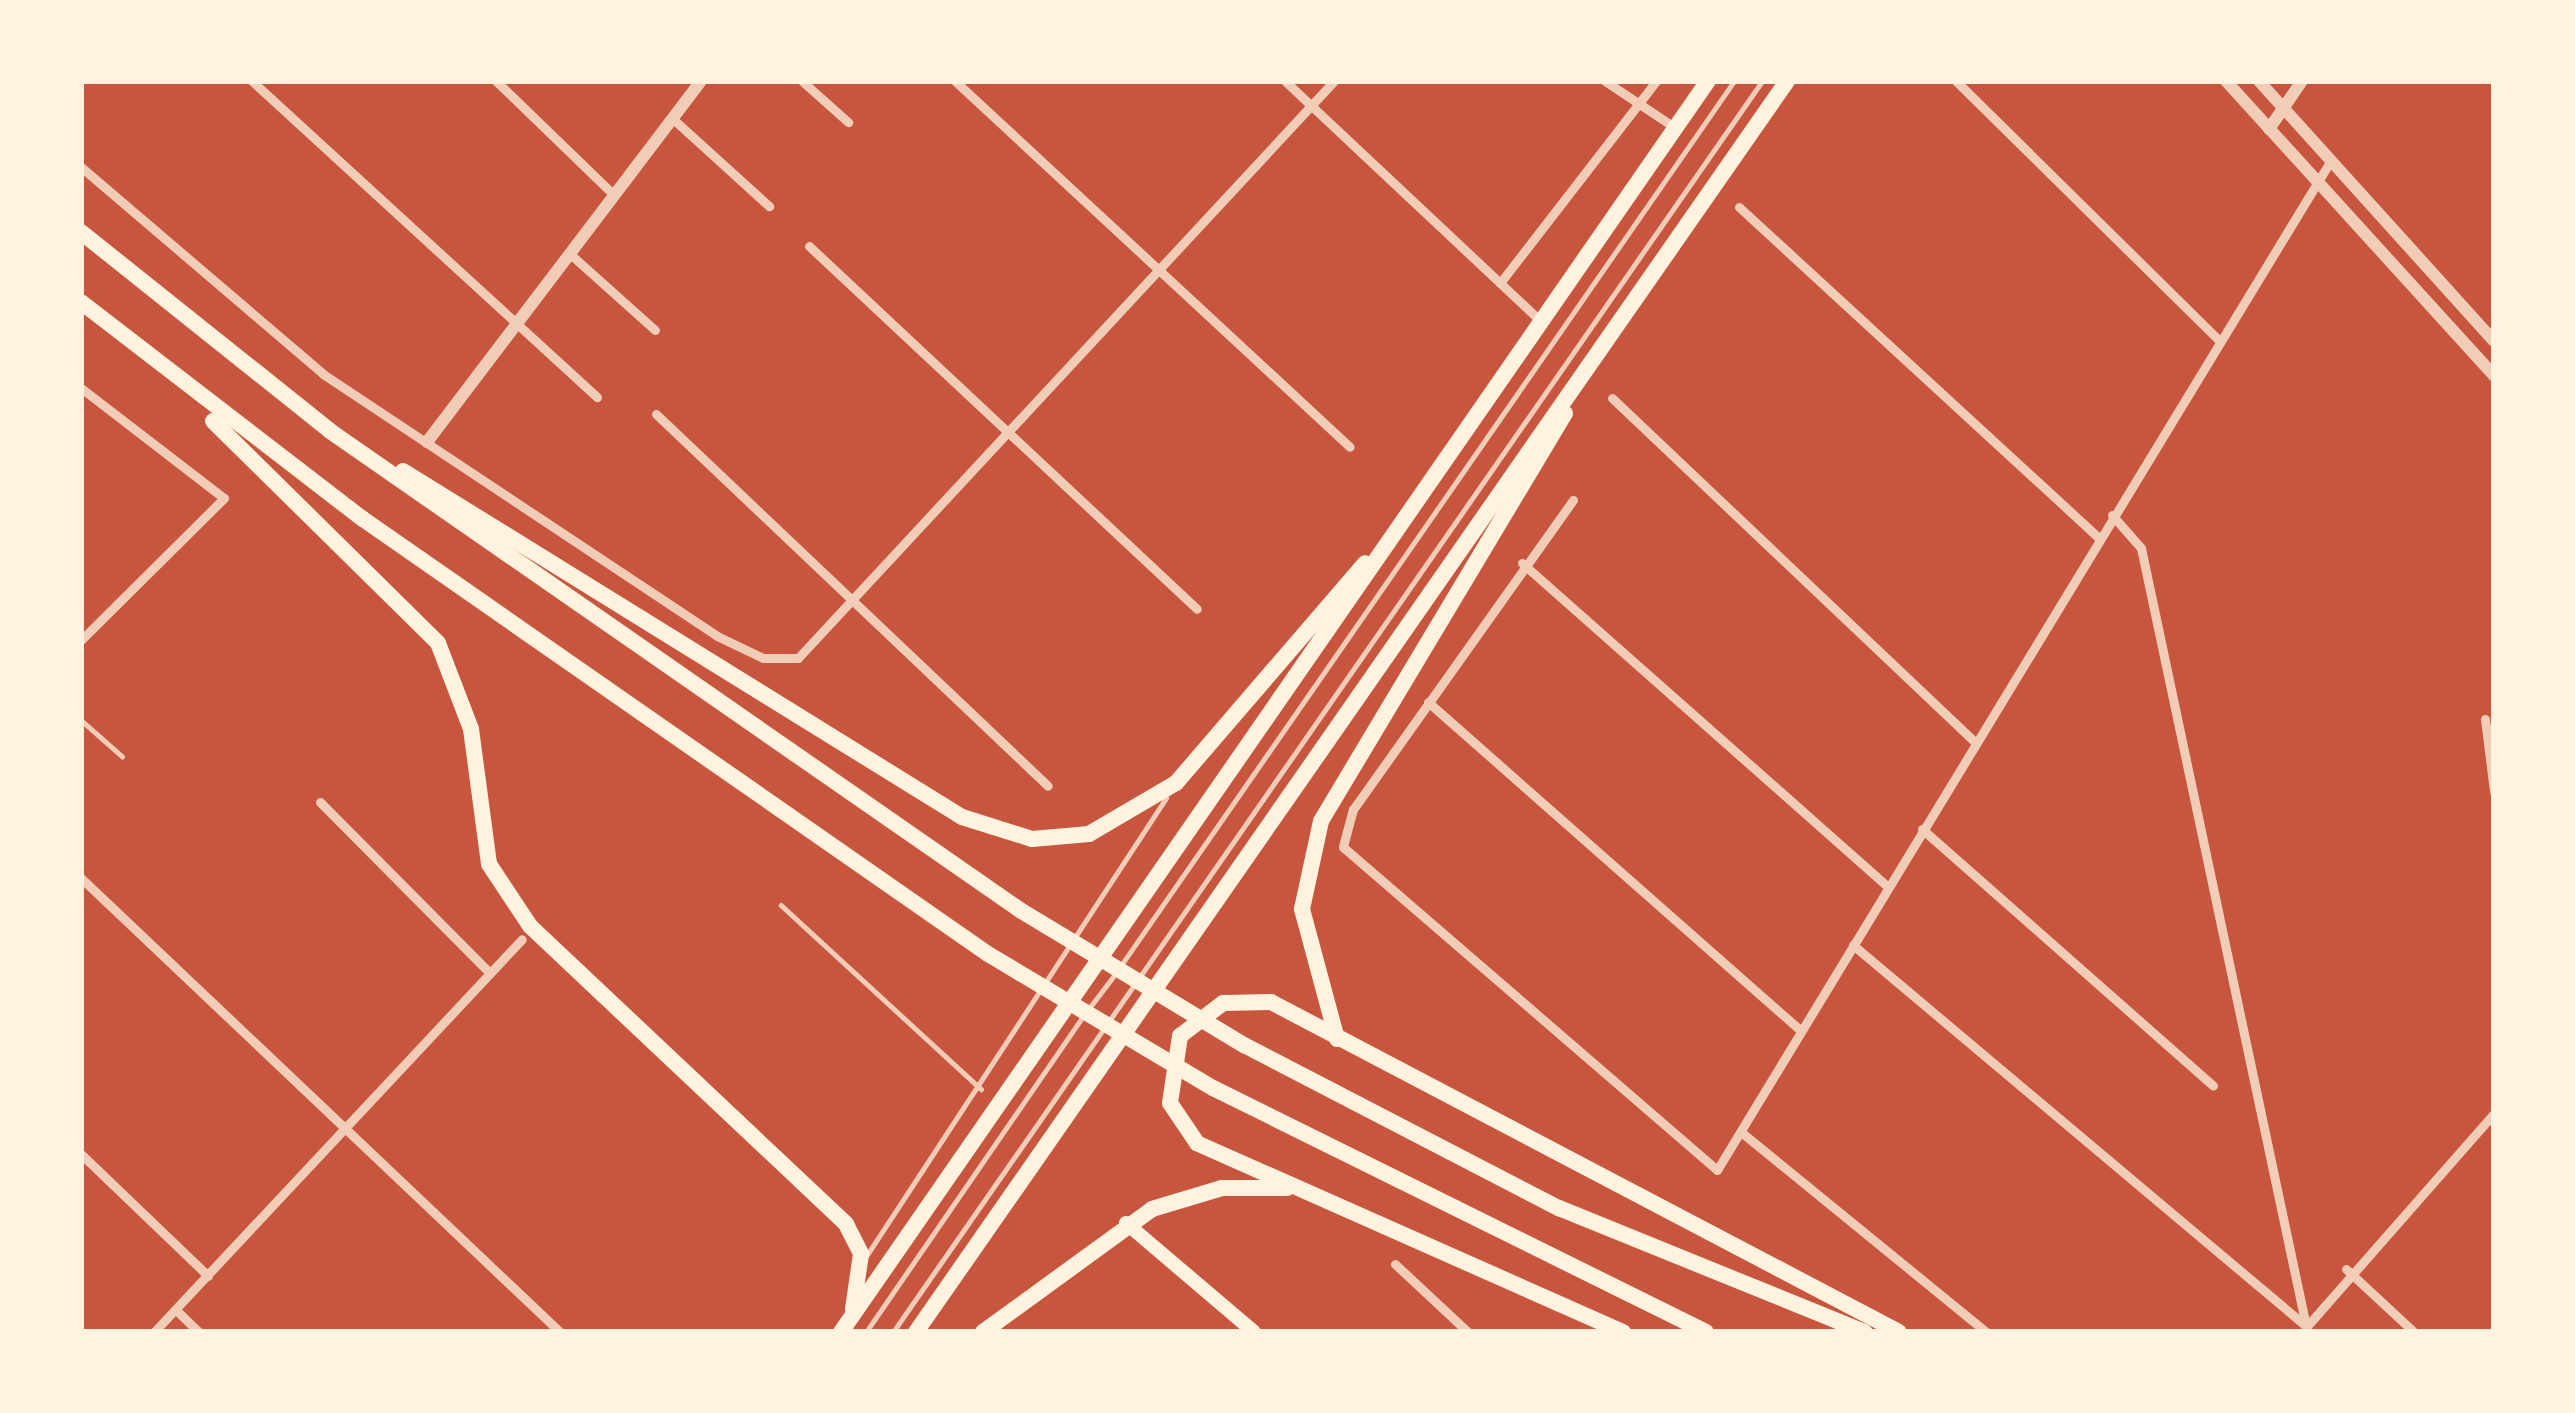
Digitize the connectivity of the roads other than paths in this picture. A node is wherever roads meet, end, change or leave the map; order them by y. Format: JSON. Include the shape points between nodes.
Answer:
{"nodes":[{"id":1,"x":252,"y":81,"type":"edge"},
{"id":2,"x":496,"y":81,"type":"edge"},
{"id":3,"x":701,"y":81,"type":"edge"},
{"id":4,"x":802,"y":81,"type":"edge"},
{"id":5,"x":955,"y":81,"type":"edge"},
{"id":6,"x":1285,"y":81,"type":"edge"},
{"id":7,"x":1334,"y":81,"type":"edge"},
{"id":8,"x":1605,"y":81,"type":"edge"},
{"id":9,"x":1656,"y":81,"type":"edge"},
{"id":10,"x":1708,"y":81,"type":"edge"},
{"id":11,"x":1734,"y":81,"type":"edge"},
{"id":12,"x":1762,"y":81,"type":"edge"},
{"id":13,"x":1787,"y":81,"type":"edge"},
{"id":14,"x":1956,"y":81,"type":"edge"},
{"id":15,"x":2226,"y":81,"type":"edge"},
{"id":16,"x":2259,"y":81,"type":"edge"},
{"id":17,"x":2302,"y":81,"type":"edge"},
{"id":18,"x":1311,"y":106,"type":"junction"},
{"id":19,"x":2284,"y":109,"type":"junction"},
{"id":20,"x":1640,"y":112,"type":"junction"},
{"id":21,"x":673,"y":118,"type":"junction"},
{"id":22,"x":848,"y":122,"type":"dead end"},
{"id":23,"x":1674,"y":127,"type":"junction"},
{"id":24,"x":2269,"y":129,"type":"junction"},
{"id":25,"x":2331,"y":160,"type":"junction"},
{"id":26,"x":81,"y":167,"type":"edge"},
{"id":27,"x":2314,"y":179,"type":"junction"},
{"id":28,"x":614,"y":195,"type":"junction"},
{"id":29,"x":769,"y":206,"type":"dead end"},
{"id":30,"x":1739,"y":207,"type":"dead end"},
{"id":31,"x":81,"y":232,"type":"edge"},
{"id":32,"x":809,"y":246,"type":"dead end"},
{"id":33,"x":570,"y":254,"type":"junction"},
{"id":34,"x":1159,"y":270,"type":"junction"},
{"id":35,"x":1500,"y":283,"type":"junction"},
{"id":36,"x":81,"y":302,"type":"edge"},
{"id":37,"x":1542,"y":322,"type":"junction"},
{"id":38,"x":515,"y":326,"type":"junction"},
{"id":39,"x":655,"y":330,"type":"dead end"},
{"id":40,"x":2218,"y":339,"type":"junction"},
{"id":41,"x":2494,"y":341,"type":"edge"},
{"id":42,"x":146,"y":360,"type":"junction"},
{"id":43,"x":1592,"y":361,"type":"junction"},
{"id":44,"x":2494,"y":376,"type":"edge"},
{"id":45,"x":81,"y":388,"type":"edge"},
{"id":46,"x":597,"y":397,"type":"dead end"},
{"id":47,"x":1612,"y":398,"type":"dead end"},
{"id":48,"x":656,"y":414,"type":"dead end"},
{"id":49,"x":330,"y":430,"type":"junction"},
{"id":50,"x":1007,"y":432,"type":"junction"},
{"id":51,"x":428,"y":442,"type":"junction"},
{"id":52,"x":1350,"y":447,"type":"dead end"},
{"id":53,"x":1573,"y":500,"type":"dead end"},
{"id":54,"x":2112,"y":514,"type":"junction"},
{"id":55,"x":2098,"y":537,"type":"junction"},
{"id":56,"x":1392,"y":538,"type":"junction"},
{"id":57,"x":1522,"y":563,"type":"junction"},
{"id":58,"x":852,"y":599,"type":"junction"},
{"id":59,"x":1197,"y":609,"type":"dead end"},
{"id":60,"x":81,"y":640,"type":"edge"},
{"id":61,"x":1428,"y":702,"type":"junction"},
{"id":62,"x":2485,"y":719,"type":"dead end"},
{"id":63,"x":81,"y":720,"type":"edge"},
{"id":64,"x":1975,"y":742,"type":"junction"},
{"id":65,"x":122,"y":756,"type":"dead end"},
{"id":66,"x":1176,"y":783,"type":"junction"},
{"id":67,"x":1048,"y":786,"type":"dead end"},
{"id":68,"x":2494,"y":791,"type":"edge"},
{"id":69,"x":320,"y":802,"type":"dead end"},
{"id":70,"x":1922,"y":830,"type":"junction"},
{"id":71,"x":81,"y":878,"type":"edge"},
{"id":72,"x":1888,"y":887,"type":"junction"},
{"id":73,"x":781,"y":905,"type":"dead end"},
{"id":74,"x":522,"y":939,"type":"dead end"},
{"id":75,"x":1853,"y":944,"type":"junction"},
{"id":76,"x":490,"y":974,"type":"junction"},
{"id":77,"x":1802,"y":1031,"type":"junction"},
{"id":78,"x":1337,"y":1040,"type":"junction"},
{"id":79,"x":2213,"y":1086,"type":"dead end"},
{"id":80,"x":981,"y":1090,"type":"junction"},
{"id":81,"x":2494,"y":1113,"type":"edge"},
{"id":82,"x":349,"y":1131,"type":"junction"},
{"id":83,"x":1741,"y":1132,"type":"junction"},
{"id":84,"x":81,"y":1154,"type":"edge"},
{"id":85,"x":1294,"y":1188,"type":"junction"},
{"id":86,"x":1126,"y":1223,"type":"junction"},
{"id":87,"x":1395,"y":1264,"type":"dead end"},
{"id":88,"x":860,"y":1266,"type":"junction"},
{"id":89,"x":2346,"y":1269,"type":"junction"},
{"id":90,"x":208,"y":1276,"type":"junction"},
{"id":91,"x":176,"y":1310,"type":"junction"},
{"id":92,"x":846,"y":1326,"type":"edge"},
{"id":93,"x":2306,"y":1329,"type":"edge"},
{"id":94,"x":154,"y":1332,"type":"edge"},
{"id":95,"x":199,"y":1332,"type":"edge"},
{"id":96,"x":560,"y":1332,"type":"edge"},
{"id":97,"x":866,"y":1332,"type":"edge"},
{"id":98,"x":893,"y":1332,"type":"edge"},
{"id":99,"x":916,"y":1332,"type":"edge"},
{"id":100,"x":983,"y":1332,"type":"edge"},
{"id":101,"x":1255,"y":1332,"type":"edge"},
{"id":102,"x":1468,"y":1332,"type":"edge"},
{"id":103,"x":1623,"y":1332,"type":"edge"},
{"id":104,"x":1706,"y":1332,"type":"edge"},
{"id":105,"x":1865,"y":1332,"type":"edge"},
{"id":106,"x":1899,"y":1332,"type":"edge"},
{"id":107,"x":1986,"y":1332,"type":"edge"},
{"id":108,"x":2414,"y":1332,"type":"edge"}],
"edges":[{"from":1,"to":38,"type":"street"},
{"from":2,"to":28,"type":"street"},
{"from":3,"to":21,"type":"street"},
{"from":4,"to":22,"type":"street"},
{"from":5,"to":34,"type":"street"},
{"from":6,"to":18,"type":"street"},
{"from":7,"to":18,"type":"street"},
{"from":8,"to":20,"type":"street"},
{"from":9,"to":20,"type":"street"},
{"from":10,"to":23,"type":"highway"},
{"from":11,"to":97,"type":"lane"},
{"from":12,"to":98,"type":"lane"},
{"from":13,"to":43,"type":"highway"},
{"from":14,"to":40,"type":"street"},
{"from":15,"to":24,"type":"street"},
{"from":16,"to":19,"type":"street"},
{"from":17,"to":19,"type":"street"},
{"from":18,"to":34,"type":"street"},
{"from":18,"to":35,"type":"street"},
{"from":19,"to":24,"type":"street"},
{"from":19,"to":25,"type":"street"},
{"from":20,"to":23,"type":"street"},
{"from":20,"to":35,"type":"street"},
{"from":21,"to":28,"type":"street"},
{"from":21,"to":29,"type":"street"},
{"from":23,"to":37,"type":"highway"},
{"from":24,"to":27,"type":"street"},
{"from":25,"to":27,"type":"street"},
{"from":25,"to":41,"type":"street"},
{"from":26,"to":51,"type":"street","via":[[251,318]]},
{"from":27,"to":40,"type":"street"},
{"from":27,"to":44,"type":"street"},
{"from":28,"to":33,"type":"street"},
{"from":30,"to":55,"type":"street"},
{"from":31,"to":49,"type":"highway"},
{"from":32,"to":50,"type":"street"},
{"from":33,"to":38,"type":"street"},
{"from":33,"to":39,"type":"street"},
{"from":34,"to":50,"type":"street"},
{"from":34,"to":52,"type":"street"},
{"from":35,"to":37,"type":"street"},
{"from":36,"to":42,"type":"highway"},
{"from":37,"to":56,"type":"highway"},
{"from":38,"to":46,"type":"street"},
{"from":38,"to":51,"type":"street"},
{"from":40,"to":54,"type":"street"},
{"from":42,"to":88,"type":"highway","via":[[396,589],[438,643],[471,729],[482,844],[530,926],[845,1224]]},
{"from":42,"to":104,"type":"highway","via":[[988,954],[1213,1088]]},
{"from":43,"to":78,"type":"highway","via":[[1520,505],[1322,821],[1302,909]]},
{"from":43,"to":99,"type":"highway"},
{"from":45,"to":60,"type":"street","via":[[224,498]]},
{"from":47,"to":64,"type":"street"},
{"from":48,"to":58,"type":"street"},
{"from":49,"to":66,"type":"highway","via":[[979,824],[1032,839],[1089,834]]},
{"from":49,"to":105,"type":"highway","via":[[1020,910],[1244,1045],[1559,1208]]},
{"from":50,"to":58,"type":"street"},
{"from":50,"to":59,"type":"street"},
{"from":51,"to":58,"type":"street","via":[[717,636],[763,658],[798,658]]},
{"from":53,"to":57,"type":"street"},
{"from":54,"to":55,"type":"street"},
{"from":54,"to":93,"type":"street","via":[[2140,548]]},
{"from":55,"to":64,"type":"street"},
{"from":56,"to":66,"type":"highway","via":[[1307,620]]},
{"from":56,"to":92,"type":"highway"},
{"from":57,"to":61,"type":"street"},
{"from":57,"to":72,"type":"street"},
{"from":58,"to":67,"type":"street"},
{"from":61,"to":77,"type":"street"},
{"from":61,"to":83,"type":"street","via":[[1353,808],[1342,847],[1718,1170]]},
{"from":62,"to":68,"type":"street"},
{"from":63,"to":65,"type":"lane"},
{"from":64,"to":70,"type":"street"},
{"from":66,"to":80,"type":"lane"},
{"from":69,"to":76,"type":"street"},
{"from":70,"to":72,"type":"street"},
{"from":70,"to":79,"type":"street"},
{"from":71,"to":82,"type":"street"},
{"from":72,"to":75,"type":"street"},
{"from":73,"to":80,"type":"lane"},
{"from":74,"to":76,"type":"street"},
{"from":75,"to":77,"type":"street"},
{"from":75,"to":93,"type":"street"},
{"from":76,"to":82,"type":"street"},
{"from":77,"to":83,"type":"street"},
{"from":78,"to":85,"type":"highway","via":[[1248,998],[1192,1022],[1174,1051],[1167,1079],[1182,1127]]},
{"from":78,"to":106,"type":"highway"},
{"from":80,"to":88,"type":"lane"},
{"from":81,"to":89,"type":"street"},
{"from":82,"to":90,"type":"street"},
{"from":82,"to":96,"type":"street"},
{"from":83,"to":107,"type":"street"},
{"from":84,"to":90,"type":"street"},
{"from":85,"to":86,"type":"highway","via":[[1222,1188]]},
{"from":85,"to":103,"type":"highway"},
{"from":86,"to":100,"type":"highway"},
{"from":86,"to":101,"type":"main road"},
{"from":87,"to":102,"type":"street"},
{"from":88,"to":92,"type":"highway"},
{"from":89,"to":93,"type":"street"},
{"from":89,"to":108,"type":"street"},
{"from":90,"to":91,"type":"street"},
{"from":91,"to":94,"type":"street"},
{"from":91,"to":95,"type":"street"}]}
